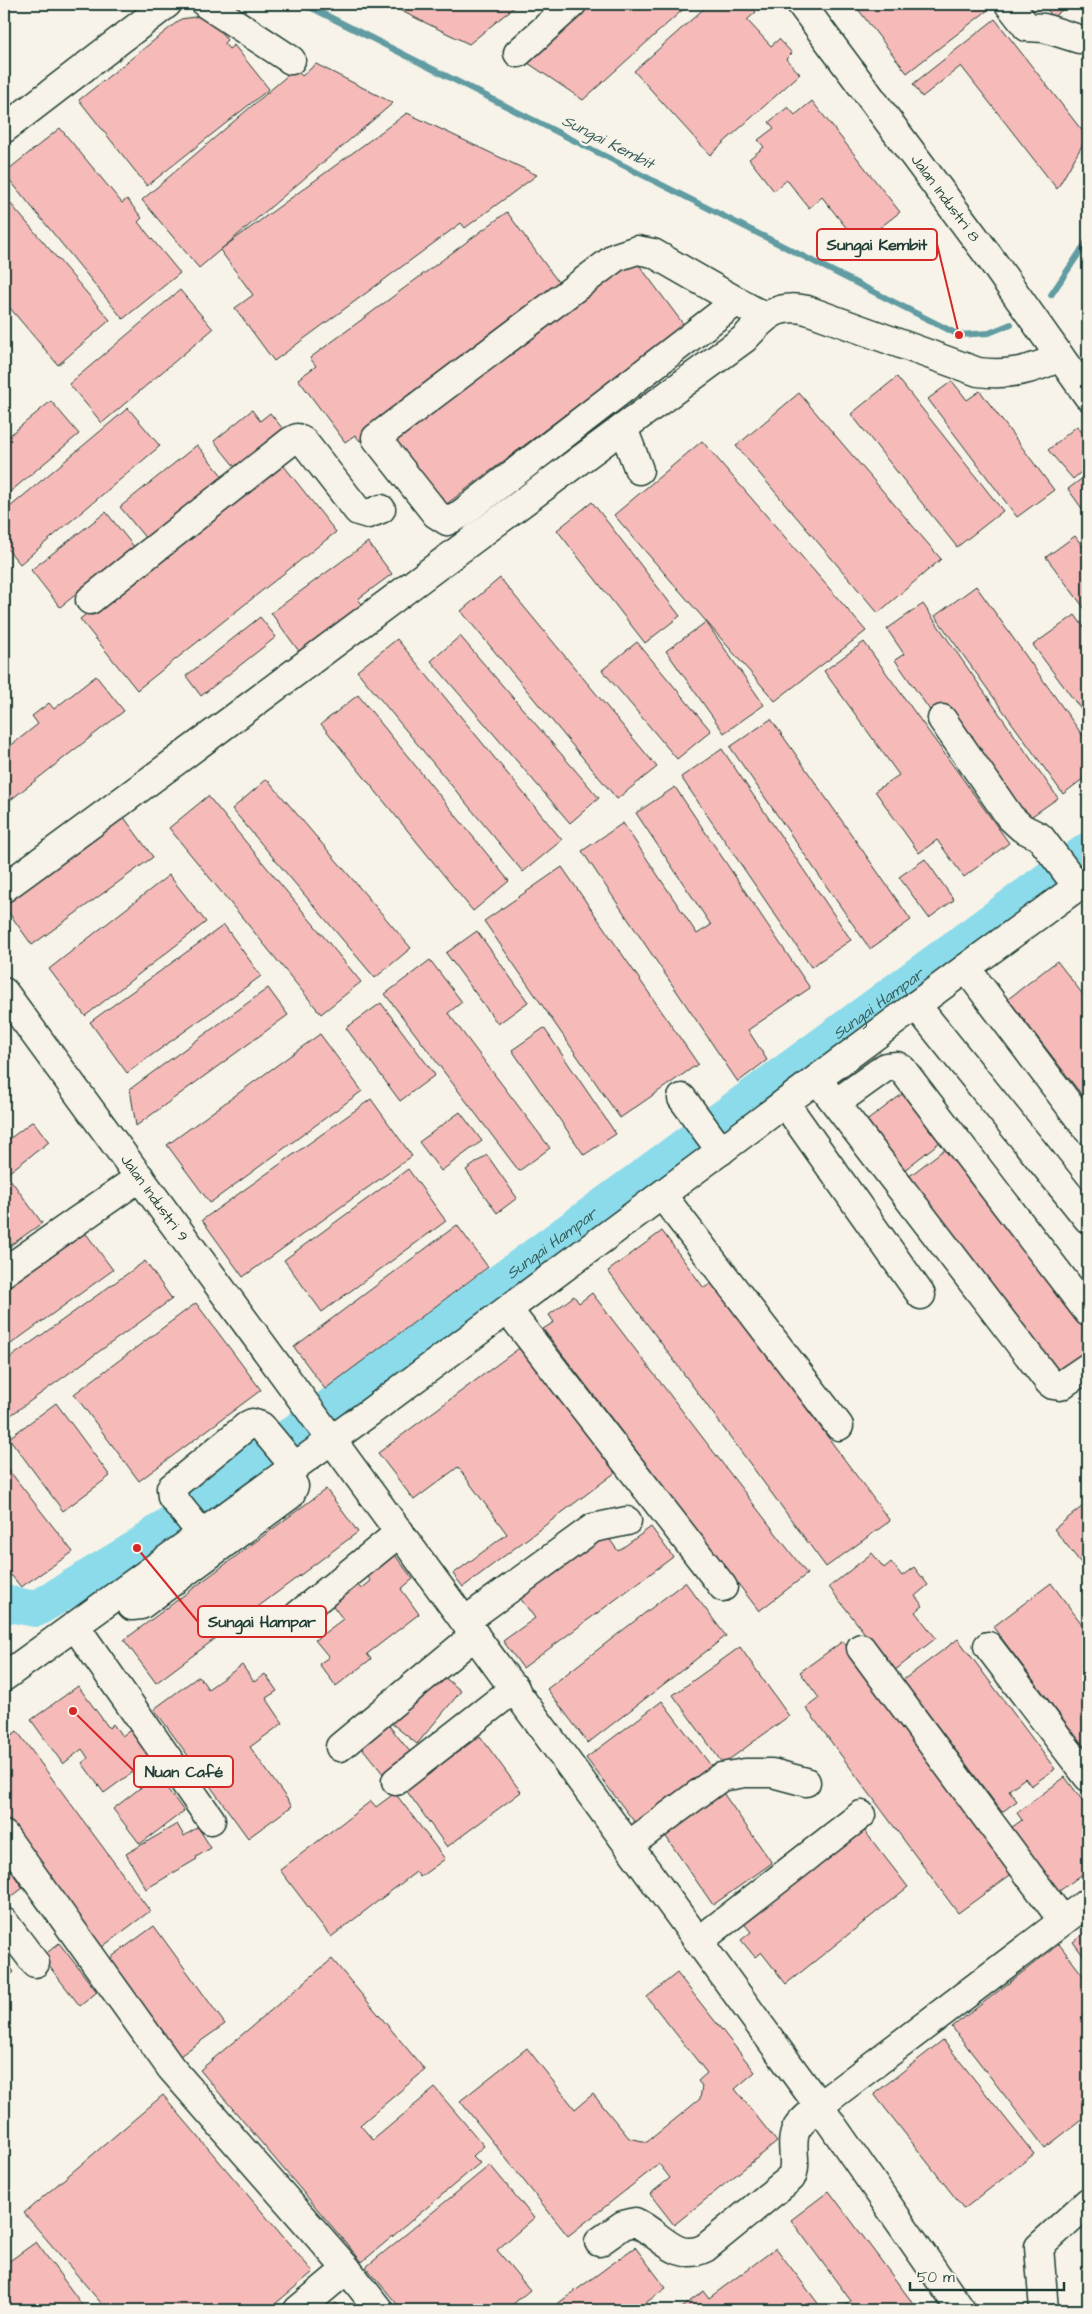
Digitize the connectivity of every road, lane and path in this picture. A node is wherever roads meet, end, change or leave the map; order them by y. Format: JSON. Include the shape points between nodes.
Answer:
{"nodes":[{"id":1,"x":167,"y":4,"type":"edge"},
{"id":2,"x":206,"y":4,"type":"edge"},
{"id":3,"x":572,"y":4,"type":"edge"},
{"id":4,"x":801,"y":4,"type":"edge"},
{"id":5,"x":1009,"y":4,"type":"edge"},
{"id":6,"x":1079,"y":39,"type":"dead end"},
{"id":7,"x":518,"y":53,"type":"dead end"},
{"id":8,"x":290,"y":60,"type":"dead end"},
{"id":9,"x":4,"y":129,"type":"edge"},
{"id":10,"x":737,"y":301,"type":"junction"},
{"id":11,"x":765,"y":318,"type":"junction"},
{"id":12,"x":1060,"y":357,"type":"junction"},
{"id":13,"x":1088,"y":396,"type":"edge"},
{"id":14,"x":623,"y":428,"type":"junction"},
{"id":15,"x":639,"y":470,"type":"dead end"},
{"id":16,"x":381,"y":509,"type":"dead end"},
{"id":17,"x":90,"y":600,"type":"dead end"},
{"id":18,"x":942,"y":718,"type":"dead end"},
{"id":19,"x":1080,"y":882,"type":"edge"},
{"id":20,"x":4,"y":888,"type":"edge"},
{"id":21,"x":966,"y":968,"type":"junction"},
{"id":22,"x":4,"y":992,"type":"edge"},
{"id":23,"x":916,"y":1005,"type":"junction"},
{"id":24,"x":818,"y":1079,"type":"junction"},
{"id":25,"x":682,"y":1098,"type":"dead end"},
{"id":26,"x":785,"y":1103,"type":"junction"},
{"id":27,"x":836,"y":1103,"type":"junction"},
{"id":28,"x":1088,"y":1130,"type":"edge"},
{"id":29,"x":712,"y":1140,"type":"junction"},
{"id":30,"x":140,"y":1177,"type":"junction"},
{"id":31,"x":662,"y":1195,"type":"junction"},
{"id":32,"x":1088,"y":1219,"type":"edge"},
{"id":33,"x":4,"y":1272,"type":"edge"},
{"id":34,"x":921,"y":1295,"type":"dead end"},
{"id":35,"x":508,"y":1310,"type":"junction"},
{"id":36,"x":1088,"y":1312,"type":"edge"},
{"id":37,"x":1088,"y":1367,"type":"edge"},
{"id":38,"x":839,"y":1426,"type":"dead end"},
{"id":39,"x":328,"y":1435,"type":"junction"},
{"id":40,"x":288,"y":1465,"type":"junction"},
{"id":41,"x":627,"y":1521,"type":"dead end"},
{"id":42,"x":198,"y":1530,"type":"junction"},
{"id":43,"x":400,"y":1532,"type":"junction"},
{"id":44,"x":722,"y":1587,"type":"dead end"},
{"id":45,"x":121,"y":1593,"type":"junction"},
{"id":46,"x":298,"y":1615,"type":"dead end"},
{"id":47,"x":74,"y":1626,"type":"junction"},
{"id":48,"x":470,"y":1628,"type":"junction"},
{"id":49,"x":988,"y":1646,"type":"dead end"},
{"id":50,"x":861,"y":1648,"type":"dead end"},
{"id":51,"x":4,"y":1677,"type":"edge"},
{"id":52,"x":515,"y":1688,"type":"junction"},
{"id":53,"x":340,"y":1747,"type":"dead end"},
{"id":54,"x":1088,"y":1777,"type":"edge"},
{"id":55,"x":396,"y":1781,"type":"dead end"},
{"id":56,"x":806,"y":1782,"type":"dead end"},
{"id":57,"x":861,"y":1816,"type":"dead end"},
{"id":58,"x":212,"y":1820,"type":"dead end"},
{"id":59,"x":4,"y":1835,"type":"edge"},
{"id":60,"x":629,"y":1845,"type":"junction"},
{"id":61,"x":1088,"y":1902,"type":"edge"},
{"id":62,"x":1063,"y":1921,"type":"junction"},
{"id":63,"x":4,"y":1922,"type":"edge"},
{"id":64,"x":699,"y":1942,"type":"junction"},
{"id":65,"x":35,"y":1963,"type":"dead end"},
{"id":66,"x":819,"y":2106,"type":"junction"},
{"id":67,"x":1088,"y":2202,"type":"edge"},
{"id":68,"x":599,"y":2242,"type":"dead end"},
{"id":69,"x":347,"y":2269,"type":"junction"},
{"id":70,"x":298,"y":2310,"type":"edge"},
{"id":71,"x":379,"y":2310,"type":"edge"},
{"id":72,"x":961,"y":2310,"type":"edge"},
{"id":73,"x":1044,"y":2310,"type":"edge"}],
"edges":[{"from":1,"to":9,"type":"street"},
{"from":2,"to":8,"type":"street"},
{"from":3,"to":7,"type":"street"},
{"from":4,"to":12,"type":"street","name":"Jalan Industri 8"},
{"from":5,"to":6,"type":"street","via":[[1027,27],[1044,28]]},
{"from":10,"to":10,"type":"street","via":[[461,514],[447,520],[436,514],[376,438],[616,257],[637,250],[653,253]]},
{"from":10,"to":11,"type":"street"},
{"from":11,"to":12,"type":"street","via":[[784,308],[806,310],[978,372],[1021,372]]},
{"from":11,"to":14,"type":"street","via":[[744,339]]},
{"from":12,"to":13,"type":"street","name":"Jalan Industri 8"},
{"from":14,"to":15,"type":"street"},
{"from":14,"to":20,"type":"street","via":[[256,704]]},
{"from":16,"to":17,"type":"street","via":[[368,514],[358,511],[316,442],[297,438]]},
{"from":18,"to":19,"type":"street","via":[[1010,817],[1040,837],[1055,858]]},
{"from":19,"to":21,"type":"street"},
{"from":21,"to":23,"type":"street"},
{"from":21,"to":28,"type":"street"},
{"from":22,"to":30,"type":"street","name":"Jalan Industri 9"},
{"from":23,"to":24,"type":"street"},
{"from":23,"to":32,"type":"street"},
{"from":24,"to":26,"type":"street"},
{"from":24,"to":27,"type":"street"},
{"from":25,"to":29,"type":"street"},
{"from":26,"to":29,"type":"street"},
{"from":26,"to":34,"type":"street"},
{"from":27,"to":36,"type":"street","via":[[886,1067],[902,1069]]},
{"from":27,"to":37,"type":"street","via":[[1048,1382],[1060,1386]]},
{"from":29,"to":31,"type":"street"},
{"from":30,"to":33,"type":"street"},
{"from":30,"to":39,"type":"street","name":"Jalan Industri 9"},
{"from":31,"to":35,"type":"street"},
{"from":31,"to":38,"type":"street"},
{"from":35,"to":39,"type":"street"},
{"from":35,"to":44,"type":"street"},
{"from":39,"to":40,"type":"street"},
{"from":39,"to":43,"type":"street","name":"Jalan Industri 9"},
{"from":40,"to":42,"type":"street"},
{"from":40,"to":42,"type":"street","via":[[267,1434],[252,1423],[171,1488],[172,1497]]},
{"from":40,"to":45,"type":"street","via":[[294,1486],[290,1494],[141,1605],[132,1606]]},
{"from":41,"to":48,"type":"street","via":[[593,1528]]},
{"from":42,"to":45,"type":"street"},
{"from":43,"to":46,"type":"street"},
{"from":43,"to":48,"type":"street","name":"Jalan Industri 9"},
{"from":45,"to":47,"type":"street"},
{"from":47,"to":51,"type":"street"},
{"from":47,"to":58,"type":"street"},
{"from":48,"to":52,"type":"street","name":"Jalan Industri 9"},
{"from":48,"to":53,"type":"street"},
{"from":49,"to":54,"type":"street"},
{"from":50,"to":62,"type":"street"},
{"from":52,"to":55,"type":"street"},
{"from":52,"to":60,"type":"street","name":"Jalan Industri 9"},
{"from":56,"to":60,"type":"street","via":[[772,1773],[721,1777]]},
{"from":57,"to":64,"type":"street"},
{"from":59,"to":69,"type":"street","via":[[171,2068]]},
{"from":60,"to":64,"type":"street","name":"Jalan Industri 9"},
{"from":61,"to":62,"type":"street"},
{"from":62,"to":66,"type":"street"},
{"from":63,"to":65,"type":"street"},
{"from":64,"to":66,"type":"street","name":"Jalan Industri 9"},
{"from":66,"to":68,"type":"street","via":[[796,2129],[791,2178],[705,2248],[696,2253],[685,2253],[635,2222],[623,2225]]},
{"from":66,"to":72,"type":"street","name":"Jalan Industri 9"},
{"from":67,"to":73,"type":"street","via":[[1039,2247]]},
{"from":69,"to":70,"type":"street"},
{"from":69,"to":71,"type":"street"}]}
